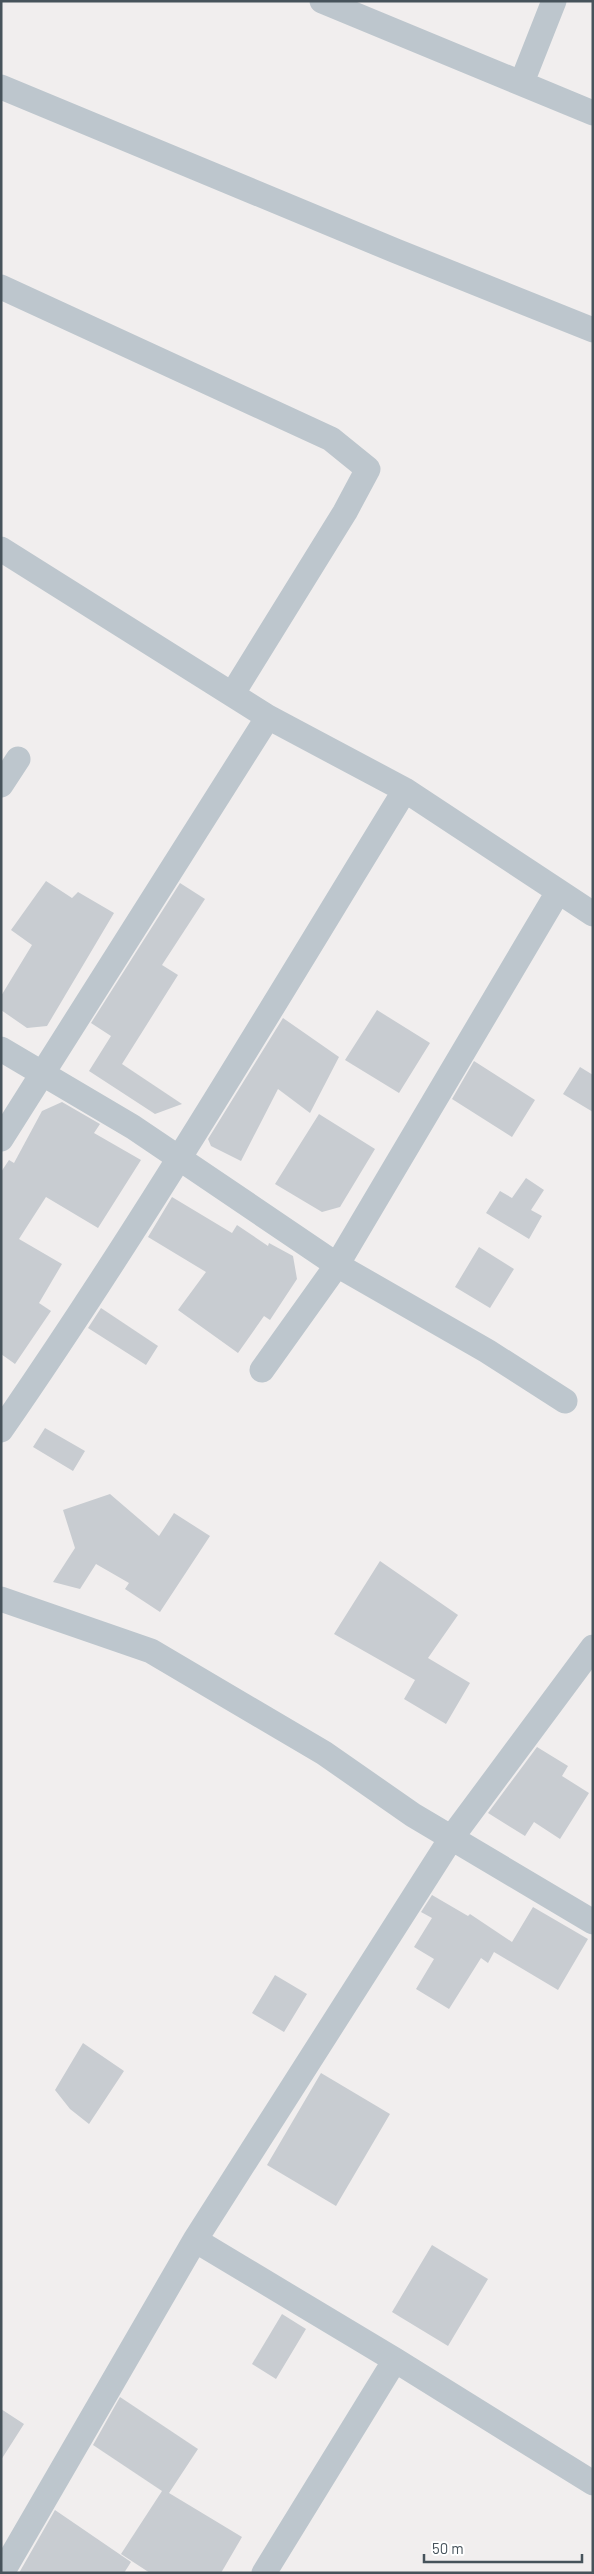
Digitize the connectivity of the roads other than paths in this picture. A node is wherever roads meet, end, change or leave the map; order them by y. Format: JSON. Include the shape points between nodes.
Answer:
{"nodes":[{"id":1,"x":322,"y":1,"type":"edge"},
{"id":2,"x":554,"y":1,"type":"edge"},
{"id":3,"x":522,"y":82,"type":"junction"},
{"id":4,"x":1,"y":87,"type":"edge"},
{"id":5,"x":593,"y":113,"type":"edge"},
{"id":6,"x":1,"y":287,"type":"edge"},
{"id":7,"x":593,"y":330,"type":"edge"},
{"id":8,"x":1,"y":549,"type":"edge"},
{"id":9,"x":233,"y":693,"type":"junction"},
{"id":10,"x":268,"y":717,"type":"junction"},
{"id":11,"x":18,"y":759,"type":"dead end"},
{"id":12,"x":1,"y":785,"type":"edge"},
{"id":13,"x":406,"y":790,"type":"junction"},
{"id":14,"x":558,"y":892,"type":"junction"},
{"id":15,"x":593,"y":914,"type":"edge"},
{"id":16,"x":1,"y":1050,"type":"edge"},
{"id":17,"x":43,"y":1073,"type":"junction"},
{"id":18,"x":1,"y":1139,"type":"edge"},
{"id":19,"x":180,"y":1158,"type":"junction"},
{"id":20,"x":336,"y":1265,"type":"junction"},
{"id":21,"x":262,"y":1370,"type":"dead end"},
{"id":22,"x":565,"y":1401,"type":"dead end"},
{"id":23,"x":1,"y":1430,"type":"edge"},
{"id":24,"x":1,"y":1599,"type":"edge"},
{"id":25,"x":593,"y":1647,"type":"edge"},
{"id":26,"x":452,"y":1837,"type":"junction"},
{"id":27,"x":593,"y":1922,"type":"edge"},
{"id":28,"x":195,"y":2240,"type":"junction"},
{"id":29,"x":395,"y":2360,"type":"junction"},
{"id":30,"x":593,"y":2483,"type":"edge"},
{"id":31,"x":2,"y":2573,"type":"edge"},
{"id":32,"x":264,"y":2573,"type":"edge"}],
"edges":[{"from":1,"to":3,"type":"street"},
{"from":2,"to":3,"type":"street"},
{"from":3,"to":5,"type":"street"},
{"from":4,"to":7,"type":"street"},
{"from":6,"to":9,"type":"street","via":[[332,439],[368,470]]},
{"from":8,"to":9,"type":"street"},
{"from":9,"to":10,"type":"street"},
{"from":10,"to":13,"type":"street"},
{"from":10,"to":17,"type":"street"},
{"from":11,"to":12,"type":"street"},
{"from":13,"to":14,"type":"street"},
{"from":13,"to":19,"type":"street"},
{"from":14,"to":15,"type":"street"},
{"from":14,"to":20,"type":"street"},
{"from":16,"to":17,"type":"street"},
{"from":17,"to":18,"type":"street"},
{"from":17,"to":19,"type":"street"},
{"from":19,"to":20,"type":"street"},
{"from":19,"to":23,"type":"street"},
{"from":20,"to":21,"type":"street"},
{"from":20,"to":22,"type":"street","via":[[487,1351]]},
{"from":24,"to":26,"type":"street","via":[[151,1651],[324,1753],[413,1815]]},
{"from":25,"to":26,"type":"street"},
{"from":26,"to":27,"type":"street"},
{"from":26,"to":28,"type":"street"},
{"from":28,"to":29,"type":"street"},
{"from":28,"to":31,"type":"street"},
{"from":29,"to":30,"type":"street"},
{"from":29,"to":32,"type":"street"}]}
